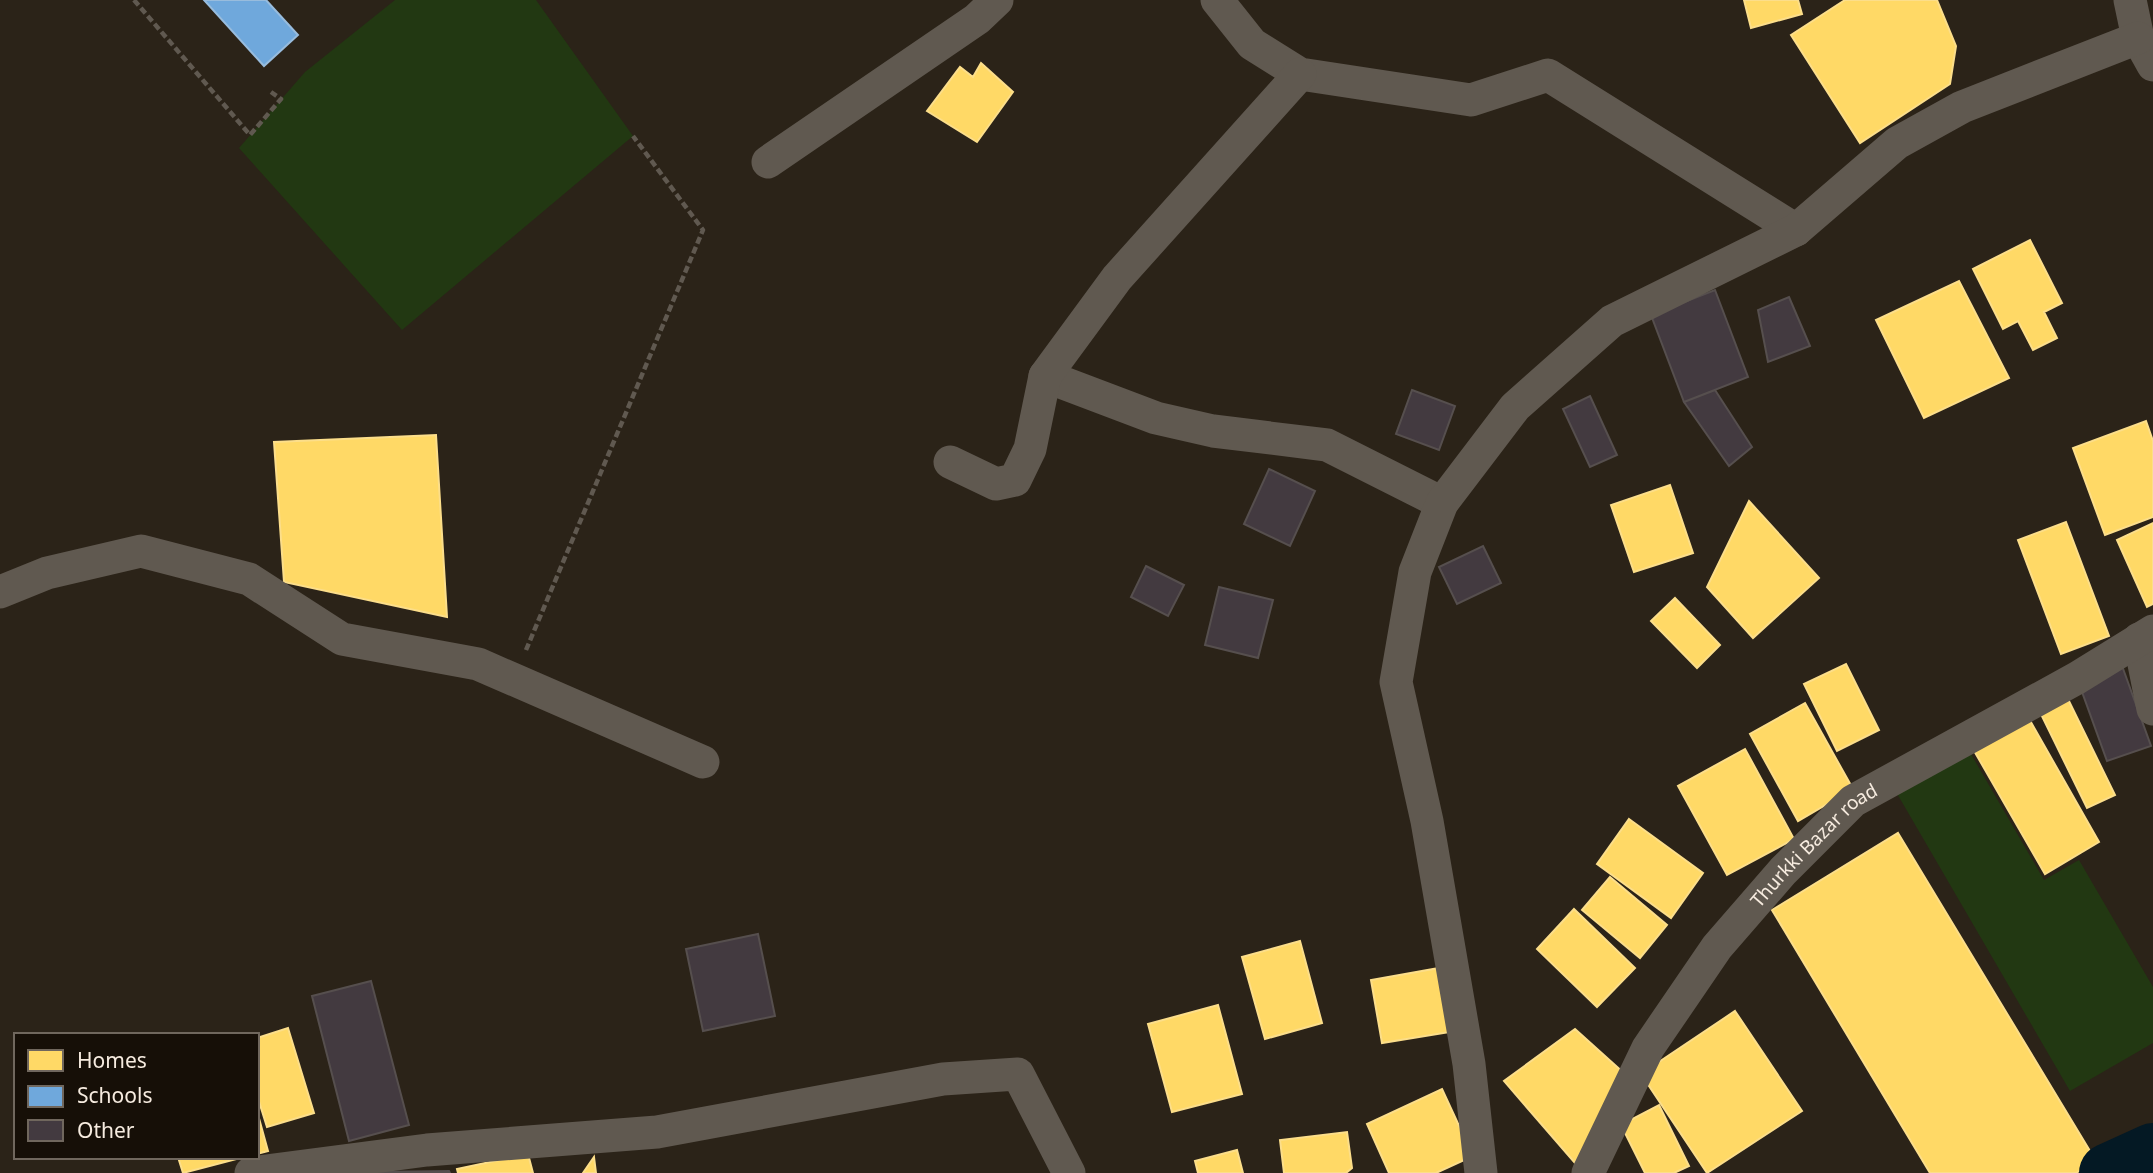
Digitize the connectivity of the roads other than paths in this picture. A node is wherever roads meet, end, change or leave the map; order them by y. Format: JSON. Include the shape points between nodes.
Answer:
{"nodes":[{"id":1,"x":997,"y":0,"type":"edge"},
{"id":2,"x":1217,"y":0,"type":"edge"},
{"id":3,"x":2130,"y":0,"type":"edge"},
{"id":4,"x":2146,"y":51,"type":"edge"},
{"id":5,"x":1300,"y":74,"type":"junction"},
{"id":6,"x":768,"y":162,"type":"dead end"},
{"id":7,"x":1796,"y":230,"type":"junction"},
{"id":8,"x":1045,"y":376,"type":"junction"},
{"id":9,"x":950,"y":462,"type":"dead end"},
{"id":10,"x":1443,"y":503,"type":"junction"},
{"id":11,"x":0,"y":592,"type":"edge"},
{"id":12,"x":2146,"y":635,"type":"edge"},
{"id":13,"x":2153,"y":709,"type":"edge"},
{"id":14,"x":703,"y":762,"type":"dead end"},
{"id":15,"x":251,"y":1173,"type":"edge"},
{"id":16,"x":1069,"y":1173,"type":"edge"},
{"id":17,"x":1481,"y":1173,"type":"edge"},
{"id":18,"x":1588,"y":1173,"type":"edge"}],
"edges":[{"from":1,"to":6,"type":"street","via":[[977,19]]},
{"from":2,"to":5,"type":"street","via":[[1252,44]]},
{"from":3,"to":4,"type":"street"},
{"from":4,"to":7,"type":"street","via":[[1962,107],[1897,143]]},
{"from":5,"to":7,"type":"street","via":[[1471,100],[1548,75]]},
{"from":5,"to":8,"type":"street","via":[[1117,278]]},
{"from":7,"to":10,"type":"street","via":[[1612,321],[1515,407]]},
{"from":8,"to":9,"type":"street","via":[[1030,449],[1015,480],[996,484]]},
{"from":8,"to":10,"type":"street","via":[[1156,418],[1213,431],[1327,445]]},
{"from":10,"to":17,"type":"street","via":[[1415,572],[1396,682],[1427,821],[1469,1064]]},
{"from":11,"to":14,"type":"street","via":[[47,573],[141,551],[249,579],[342,639],[478,664]]},
{"from":12,"to":13,"type":"street"},
{"from":12,"to":18,"type":"street","name":"Thurkki Bazar road","via":[[1853,801],[1783,871],[1717,947],[1648,1048]]},
{"from":15,"to":16,"type":"street","via":[[427,1150],[657,1132],[943,1079],[1018,1074]]}]}
